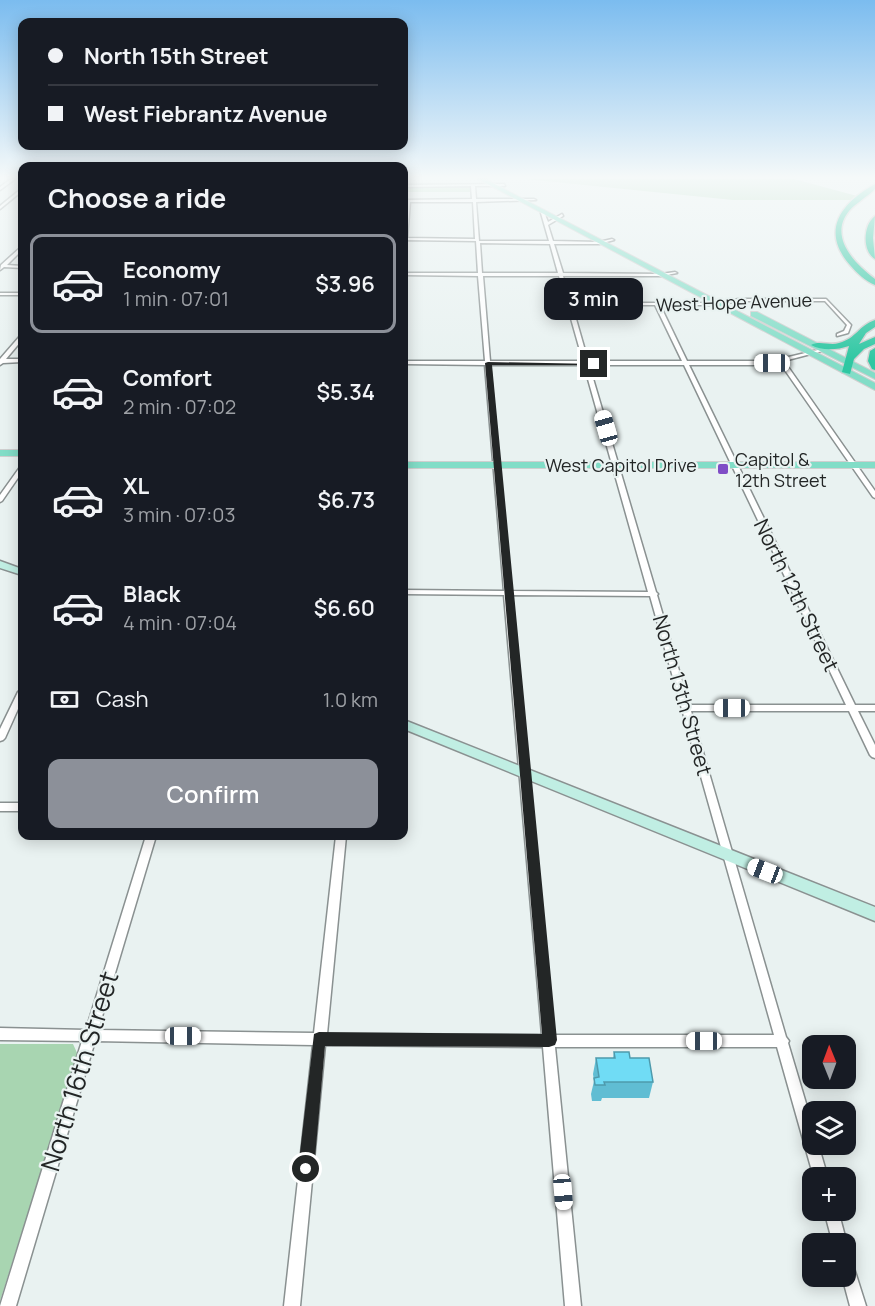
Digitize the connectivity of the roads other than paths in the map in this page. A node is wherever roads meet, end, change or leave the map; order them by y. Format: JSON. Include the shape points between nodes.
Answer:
{"nodes":[{"id":1,"x":439,"y":240,"type":"edge"},
{"id":2,"x":552,"y":240,"type":"edge"},
{"id":3,"x":594,"y":240,"type":"edge"},
{"id":4,"x":612,"y":240,"type":"joint"},
{"id":5,"x":839,"y":240,"type":"edge"},
{"id":6,"x":478,"y":241,"type":"junction"},
{"id":7,"x":553,"y":243,"type":"junction"},
{"id":8,"x":599,"y":243,"type":"junction"},
{"id":9,"x":18,"y":252,"type":"edge"},
{"id":10,"x":18,"y":267,"type":"edge"},
{"id":11,"x":1,"y":268,"type":"edge"},
{"id":12,"x":675,"y":273,"type":"junction"},
{"id":13,"x":408,"y":274,"type":"edge"},
{"id":14,"x":480,"y":274,"type":"junction"},
{"id":15,"x":562,"y":275,"type":"junction"},
{"id":16,"x":661,"y":275,"type":"junction"},
{"id":17,"x":874,"y":282,"type":"edge"},
{"id":18,"x":0,"y":294,"type":"edge"},
{"id":19,"x":18,"y":294,"type":"edge"},
{"id":20,"x":729,"y":301,"type":"junction"},
{"id":21,"x":570,"y":304,"type":"junction"},
{"id":22,"x":657,"y":304,"type":"junction"},
{"id":23,"x":716,"y":304,"type":"junction"},
{"id":24,"x":875,"y":323,"type":"edge"},
{"id":25,"x":839,"y":335,"type":"dead end"},
{"id":26,"x":858,"y":340,"type":"junction"},
{"id":27,"x":875,"y":340,"type":"edge"},
{"id":28,"x":18,"y":341,"type":"edge"},
{"id":29,"x":820,"y":347,"type":"junction"},
{"id":30,"x":875,"y":351,"type":"edge"},
{"id":31,"x":809,"y":353,"type":"junction"},
{"id":32,"x":0,"y":361,"type":"edge"},
{"id":33,"x":18,"y":361,"type":"edge"},
{"id":34,"x":782,"y":362,"type":"junction"},
{"id":35,"x":408,"y":363,"type":"edge"},
{"id":36,"x":488,"y":363,"type":"junction"},
{"id":37,"x":687,"y":363,"type":"junction"},
{"id":38,"x":587,"y":364,"type":"junction"},
{"id":39,"x":848,"y":365,"type":"junction"},
{"id":40,"x":875,"y":367,"type":"edge"},
{"id":41,"x":875,"y":376,"type":"edge"},
{"id":42,"x":875,"y":387,"type":"edge"},
{"id":43,"x":0,"y":453,"type":"edge"},
{"id":44,"x":18,"y":453,"type":"edge"},
{"id":45,"x":408,"y":456,"type":"edge"},
{"id":46,"x":875,"y":457,"type":"edge"},
{"id":47,"x":496,"y":461,"type":"junction"},
{"id":48,"x":615,"y":461,"type":"junction"},
{"id":49,"x":732,"y":461,"type":"junction"},
{"id":50,"x":851,"y":461,"type":"junction"},
{"id":51,"x":0,"y":463,"type":"edge"},
{"id":52,"x":18,"y":463,"type":"edge"},
{"id":53,"x":408,"y":465,"type":"edge"},
{"id":54,"x":875,"y":465,"type":"edge"},
{"id":55,"x":18,"y":474,"type":"edge"},
{"id":56,"x":875,"y":496,"type":"edge"},
{"id":57,"x":0,"y":501,"type":"edge"},
{"id":58,"x":0,"y":564,"type":"edge"},
{"id":59,"x":18,"y":571,"type":"edge"},
{"id":60,"x":408,"y":592,"type":"edge"},
{"id":61,"x":508,"y":593,"type":"junction"},
{"id":62,"x":654,"y":594,"type":"junction"},
{"id":63,"x":18,"y":700,"type":"edge"},
{"id":64,"x":686,"y":708,"type":"junction"},
{"id":65,"x":853,"y":708,"type":"junction"},
{"id":66,"x":875,"y":708,"type":"edge"},
{"id":67,"x":408,"y":726,"type":"edge"},
{"id":68,"x":0,"y":738,"type":"edge"},
{"id":69,"x":875,"y":756,"type":"edge"},
{"id":70,"x":525,"y":772,"type":"junction"},
{"id":71,"x":0,"y":807,"type":"edge"},
{"id":72,"x":18,"y":807,"type":"edge"},
{"id":73,"x":150,"y":840,"type":"edge"},
{"id":74,"x":341,"y":840,"type":"edge"},
{"id":75,"x":730,"y":857,"type":"junction"},
{"id":76,"x":875,"y":914,"type":"edge"},
{"id":77,"x":0,"y":1034,"type":"edge"},
{"id":78,"x":90,"y":1035,"type":"junction"},
{"id":79,"x":319,"y":1039,"type":"junction"},
{"id":80,"x":549,"y":1040,"type":"junction"},
{"id":81,"x":783,"y":1041,"type":"junction"},
{"id":82,"x":818,"y":1167,"type":"edge"},
{"id":83,"x":852,"y":1287,"type":"edge"},
{"id":84,"x":8,"y":1306,"type":"edge"},
{"id":85,"x":292,"y":1306,"type":"edge"},
{"id":86,"x":573,"y":1306,"type":"edge"},
{"id":87,"x":858,"y":1306,"type":"edge"}],
"edges":[{"from":1,"to":6,"type":"street"},
{"from":2,"to":7,"type":"street","name":"North 13th Street"},
{"from":3,"to":8,"type":"main road"},
{"from":4,"to":8,"type":"street"},
{"from":4,"to":12,"type":"main road"},
{"from":5,"to":17,"type":"highway","via":[[846,256]]},
{"from":6,"to":7,"type":"street"},
{"from":6,"to":14,"type":"street"},
{"from":7,"to":8,"type":"street"},
{"from":7,"to":15,"type":"street","name":"North 13th Street"},
{"from":8,"to":16,"type":"main road"},
{"from":9,"to":11,"type":"street"},
{"from":10,"to":11,"type":"street"},
{"from":12,"to":16,"type":"street"},
{"from":12,"to":20,"type":"main road"},
{"from":13,"to":14,"type":"street"},
{"from":14,"to":15,"type":"street"},
{"from":14,"to":36,"type":"street"},
{"from":15,"to":16,"type":"street"},
{"from":15,"to":21,"type":"street","name":"North 13th Street"},
{"from":16,"to":23,"type":"main road"},
{"from":18,"to":19,"type":"street"},
{"from":20,"to":23,"type":"street","name":"West Hope Avenue"},
{"from":20,"to":25,"type":"street","name":"West Hope Avenue","via":[[826,300],[849,325]]},
{"from":20,"to":29,"type":"main road"},
{"from":21,"to":22,"type":"street","name":"West Hope Avenue"},
{"from":21,"to":38,"type":"street","name":"North 13th Street"},
{"from":22,"to":23,"type":"street","name":"West Hope Avenue"},
{"from":22,"to":37,"type":"street","name":"North 12th Street"},
{"from":23,"to":31,"type":"main road"},
{"from":24,"to":26,"type":"highway","via":[[864,329]]},
{"from":26,"to":29,"type":"highway","via":[[837,347]]},
{"from":26,"to":39,"type":"highway","via":[[848,356]]},
{"from":27,"to":39,"type":"highway","via":[[861,347]]},
{"from":28,"to":32,"type":"street"},
{"from":29,"to":31,"type":"street"},
{"from":29,"to":39,"type":"main road"},
{"from":30,"to":40,"type":"highway"},
{"from":31,"to":34,"type":"street"},
{"from":31,"to":39,"type":"main road"},
{"from":32,"to":33,"type":"street"},
{"from":34,"to":37,"type":"street"},
{"from":34,"to":50,"type":"street"},
{"from":35,"to":36,"type":"street"},
{"from":36,"to":38,"type":"street"},
{"from":36,"to":47,"type":"street"},
{"from":37,"to":38,"type":"street"},
{"from":37,"to":49,"type":"street","name":"North 12th Street"},
{"from":38,"to":48,"type":"street","name":"North 13th Street"},
{"from":39,"to":41,"type":"main road"},
{"from":39,"to":42,"type":"main road"},
{"from":43,"to":44,"type":"main road"},
{"from":45,"to":47,"type":"main road","name":"West Capitol Drive"},
{"from":46,"to":50,"type":"main road","name":"West Capitol Drive"},
{"from":47,"to":48,"type":"main road","name":"West Capitol Drive"},
{"from":47,"to":53,"type":"main road","name":"West Capitol Drive"},
{"from":47,"to":61,"type":"street"},
{"from":48,"to":49,"type":"main road","name":"West Capitol Drive"},
{"from":48,"to":62,"type":"street","name":"North 13th Street"},
{"from":49,"to":50,"type":"main road","name":"West Capitol Drive"},
{"from":49,"to":65,"type":"street","name":"North 12th Street"},
{"from":50,"to":54,"type":"main road","name":"West Capitol Drive"},
{"from":50,"to":56,"type":"street"},
{"from":51,"to":52,"type":"main road"},
{"from":55,"to":57,"type":"street"},
{"from":58,"to":59,"type":"street"},
{"from":60,"to":61,"type":"street"},
{"from":61,"to":62,"type":"street"},
{"from":61,"to":70,"type":"street"},
{"from":62,"to":64,"type":"street","name":"North 13th Street"},
{"from":63,"to":68,"type":"street"},
{"from":64,"to":65,"type":"street"},
{"from":64,"to":75,"type":"street","name":"North 13th Street"},
{"from":65,"to":66,"type":"street"},
{"from":65,"to":69,"type":"street","name":"North 12th Street"},
{"from":67,"to":70,"type":"street"},
{"from":70,"to":75,"type":"street"},
{"from":70,"to":80,"type":"street"},
{"from":71,"to":72,"type":"street"},
{"from":73,"to":78,"type":"street","name":"North 16th Street"},
{"from":74,"to":79,"type":"street"},
{"from":75,"to":76,"type":"street"},
{"from":75,"to":81,"type":"street","name":"North 13th Street"},
{"from":77,"to":78,"type":"street"},
{"from":78,"to":79,"type":"street"},
{"from":78,"to":84,"type":"street","name":"North 16th Street"},
{"from":79,"to":80,"type":"street"},
{"from":79,"to":85,"type":"street"},
{"from":80,"to":81,"type":"street"},
{"from":80,"to":86,"type":"street"},
{"from":81,"to":82,"type":"street","name":"North 13th Street"},
{"from":83,"to":87,"type":"street"}]}
